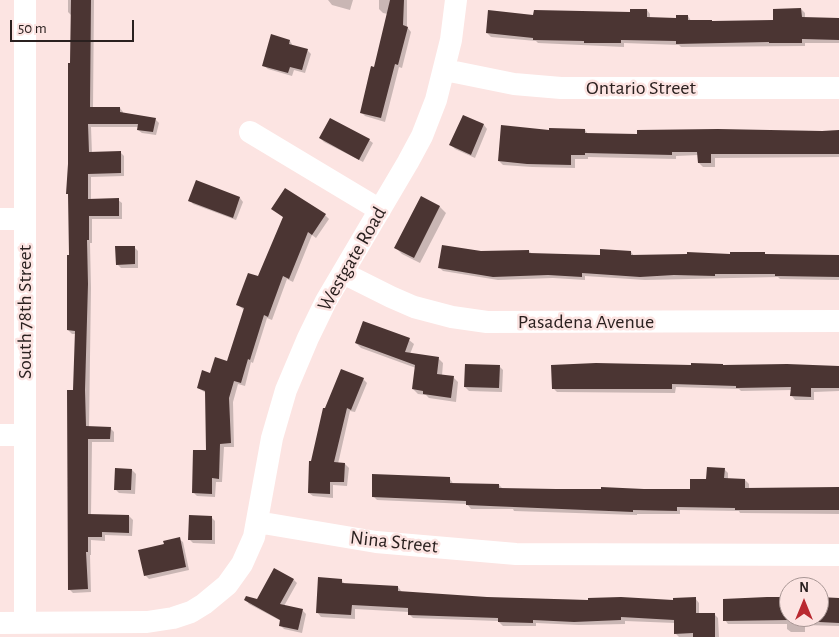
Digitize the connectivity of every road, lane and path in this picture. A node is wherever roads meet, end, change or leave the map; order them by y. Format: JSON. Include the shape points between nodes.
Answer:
{"nodes":[{"id":1,"x":25,"y":0,"type":"edge"},
{"id":2,"x":456,"y":0,"type":"edge"},
{"id":3,"x":445,"y":70,"type":"junction"},
{"id":4,"x":839,"y":88,"type":"edge"},
{"id":5,"x":250,"y":132,"type":"dead end"},
{"id":6,"x":380,"y":210,"type":"junction"},
{"id":7,"x":0,"y":219,"type":"edge"},
{"id":8,"x":25,"y":219,"type":"junction"},
{"id":9,"x":343,"y":273,"type":"junction"},
{"id":10,"x":839,"y":321,"type":"edge"},
{"id":11,"x":0,"y":435,"type":"edge"},
{"id":12,"x":25,"y":435,"type":"junction"},
{"id":13,"x":256,"y":522,"type":"junction"},
{"id":14,"x":839,"y":555,"type":"edge"},
{"id":15,"x":0,"y":623,"type":"edge"},
{"id":16,"x":25,"y":623,"type":"junction"}],
"edges":[{"from":1,"to":8,"type":"street","name":"South 78th Street"},
{"from":2,"to":3,"type":"street","name":"Westgate Road"},
{"from":3,"to":4,"type":"street","name":"Ontario Street","via":[[514,84],[561,88]]},
{"from":3,"to":6,"type":"street","name":"Westgate Road","via":[[422,136]]},
{"from":5,"to":6,"type":"street"},
{"from":6,"to":9,"type":"street","name":"Westgate Road"},
{"from":7,"to":8,"type":"street"},
{"from":8,"to":12,"type":"street","name":"South 78th Street"},
{"from":9,"to":10,"type":"street","name":"Pasadena Avenue","via":[[414,307],[487,322]]},
{"from":9,"to":13,"type":"street","name":"Westgate Road","via":[[308,338],[286,390],[272,438]]},
{"from":11,"to":12,"type":"street"},
{"from":12,"to":16,"type":"street","name":"South 78th Street"},
{"from":13,"to":14,"type":"street","name":"Nina Street","via":[[376,542],[516,554]]},
{"from":13,"to":16,"type":"street","via":[[254,537],[242,564],[227,585],[191,612],[147,622]]},
{"from":15,"to":16,"type":"street"}]}
